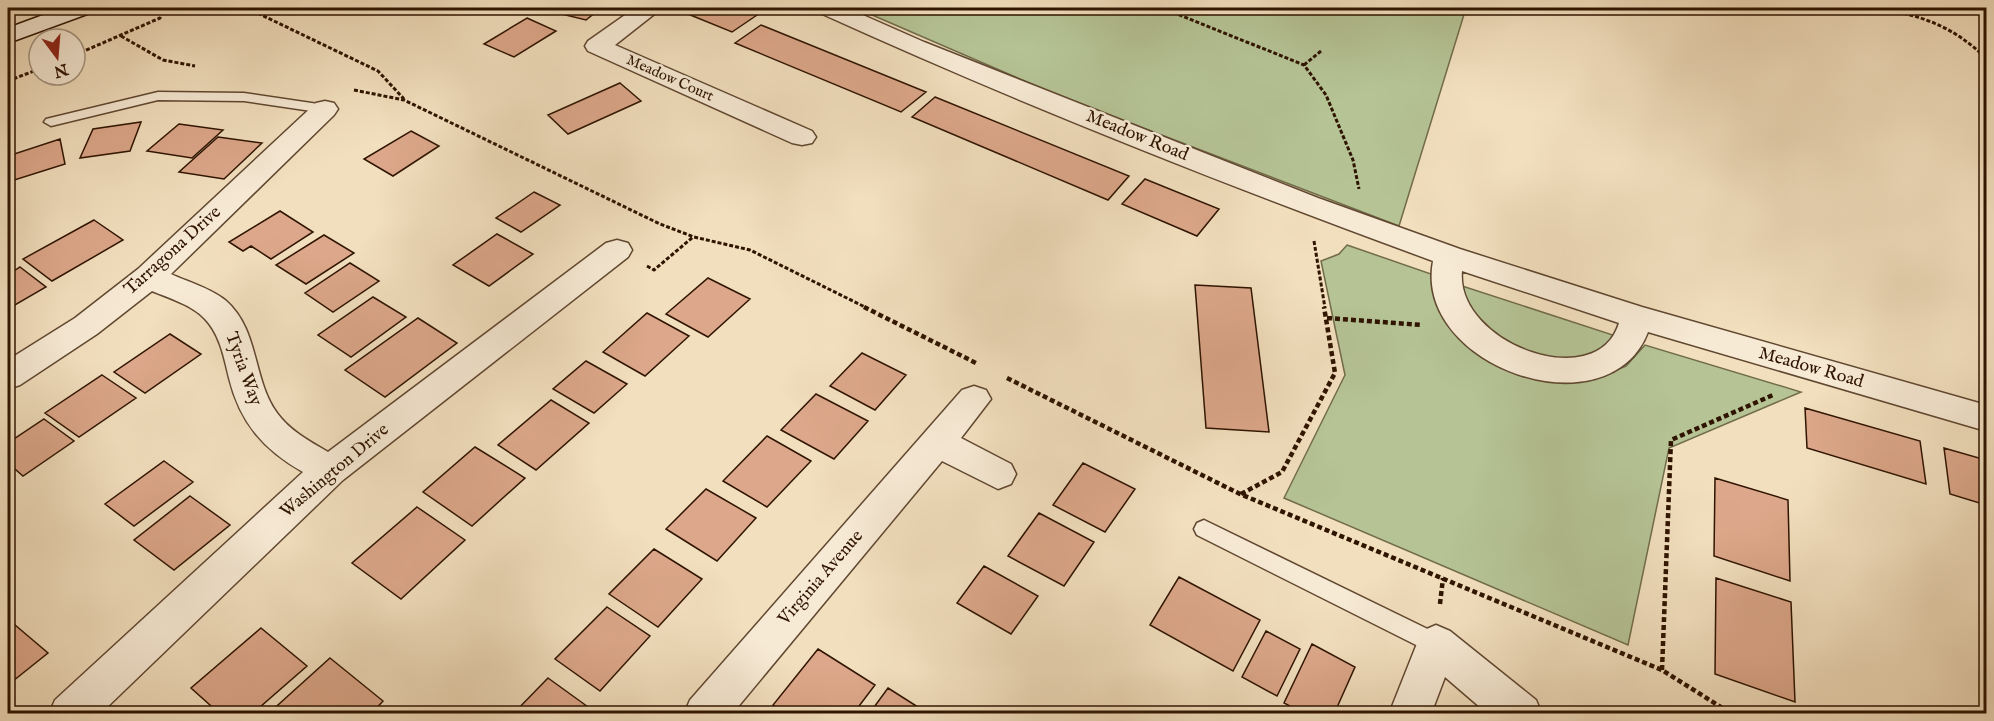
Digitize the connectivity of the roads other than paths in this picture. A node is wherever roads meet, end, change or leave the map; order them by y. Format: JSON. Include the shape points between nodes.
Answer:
{"nodes":[{"id":1,"x":82,"y":8,"type":"edge"},
{"id":2,"x":650,"y":8,"type":"edge"},
{"id":3,"x":828,"y":8,"type":"edge"},
{"id":4,"x":8,"y":36,"type":"edge"},
{"id":5,"x":325,"y":109,"type":"joint"},
{"id":6,"x":51,"y":122,"type":"dead end"},
{"id":7,"x":802,"y":137,"type":"dead end"},
{"id":8,"x":617,"y":250,"type":"road end"},
{"id":9,"x":1449,"y":256,"type":"junction"},
{"id":10,"x":149,"y":277,"type":"junction"},
{"id":11,"x":1636,"y":317,"type":"junction"},
{"id":12,"x":8,"y":376,"type":"edge"},
{"id":13,"x":985,"y":380,"type":"road end"},
{"id":14,"x":1986,"y":418,"type":"edge"},
{"id":15,"x":937,"y":442,"type":"junction"},
{"id":16,"x":330,"y":470,"type":"junction"},
{"id":17,"x":998,"y":474,"type":"dead end"},
{"id":18,"x":1204,"y":529,"type":"dead end"},
{"id":19,"x":1436,"y":644,"type":"junction"},
{"id":20,"x":70,"y":714,"type":"edge"},
{"id":21,"x":705,"y":714,"type":"edge"},
{"id":22,"x":1410,"y":714,"type":"edge"},
{"id":23,"x":1521,"y":714,"type":"edge"}],
"edges":[{"from":1,"to":4,"type":"street"},
{"from":2,"to":7,"type":"street","name":"Meadow Court","via":[[597,46]]},
{"from":3,"to":9,"type":"street","name":"Meadow Road","via":[[915,48],[1308,205]]},
{"from":5,"to":6,"type":"lane","via":[[244,97],[158,96]]},
{"from":5,"to":10,"type":"street","name":"Tarragona Drive"},
{"from":8,"to":16,"type":"street","name":"Washington Drive"},
{"from":9,"to":11,"type":"street","name":"Meadow Road"},
{"from":9,"to":11,"type":"street","via":[[1445,273],[1447,293],[1467,328],[1504,356],[1557,370],[1592,366],[1611,359],[1625,346]]},
{"from":10,"to":12,"type":"street","name":"Tarragona Drive","via":[[86,326]]},
{"from":10,"to":16,"type":"street","name":"Tyria Way","via":[[214,308],[234,334],[251,397],[264,422],[288,445]]},
{"from":11,"to":14,"type":"street","name":"Meadow Road"},
{"from":13,"to":15,"type":"street","name":"Virginia Avenue"},
{"from":15,"to":17,"type":"street"},
{"from":15,"to":21,"type":"street","name":"Virginia Avenue"},
{"from":16,"to":20,"type":"street","name":"Washington Drive"},
{"from":18,"to":19,"type":"lane"},
{"from":19,"to":22,"type":"street"},
{"from":19,"to":23,"type":"street"}]}
